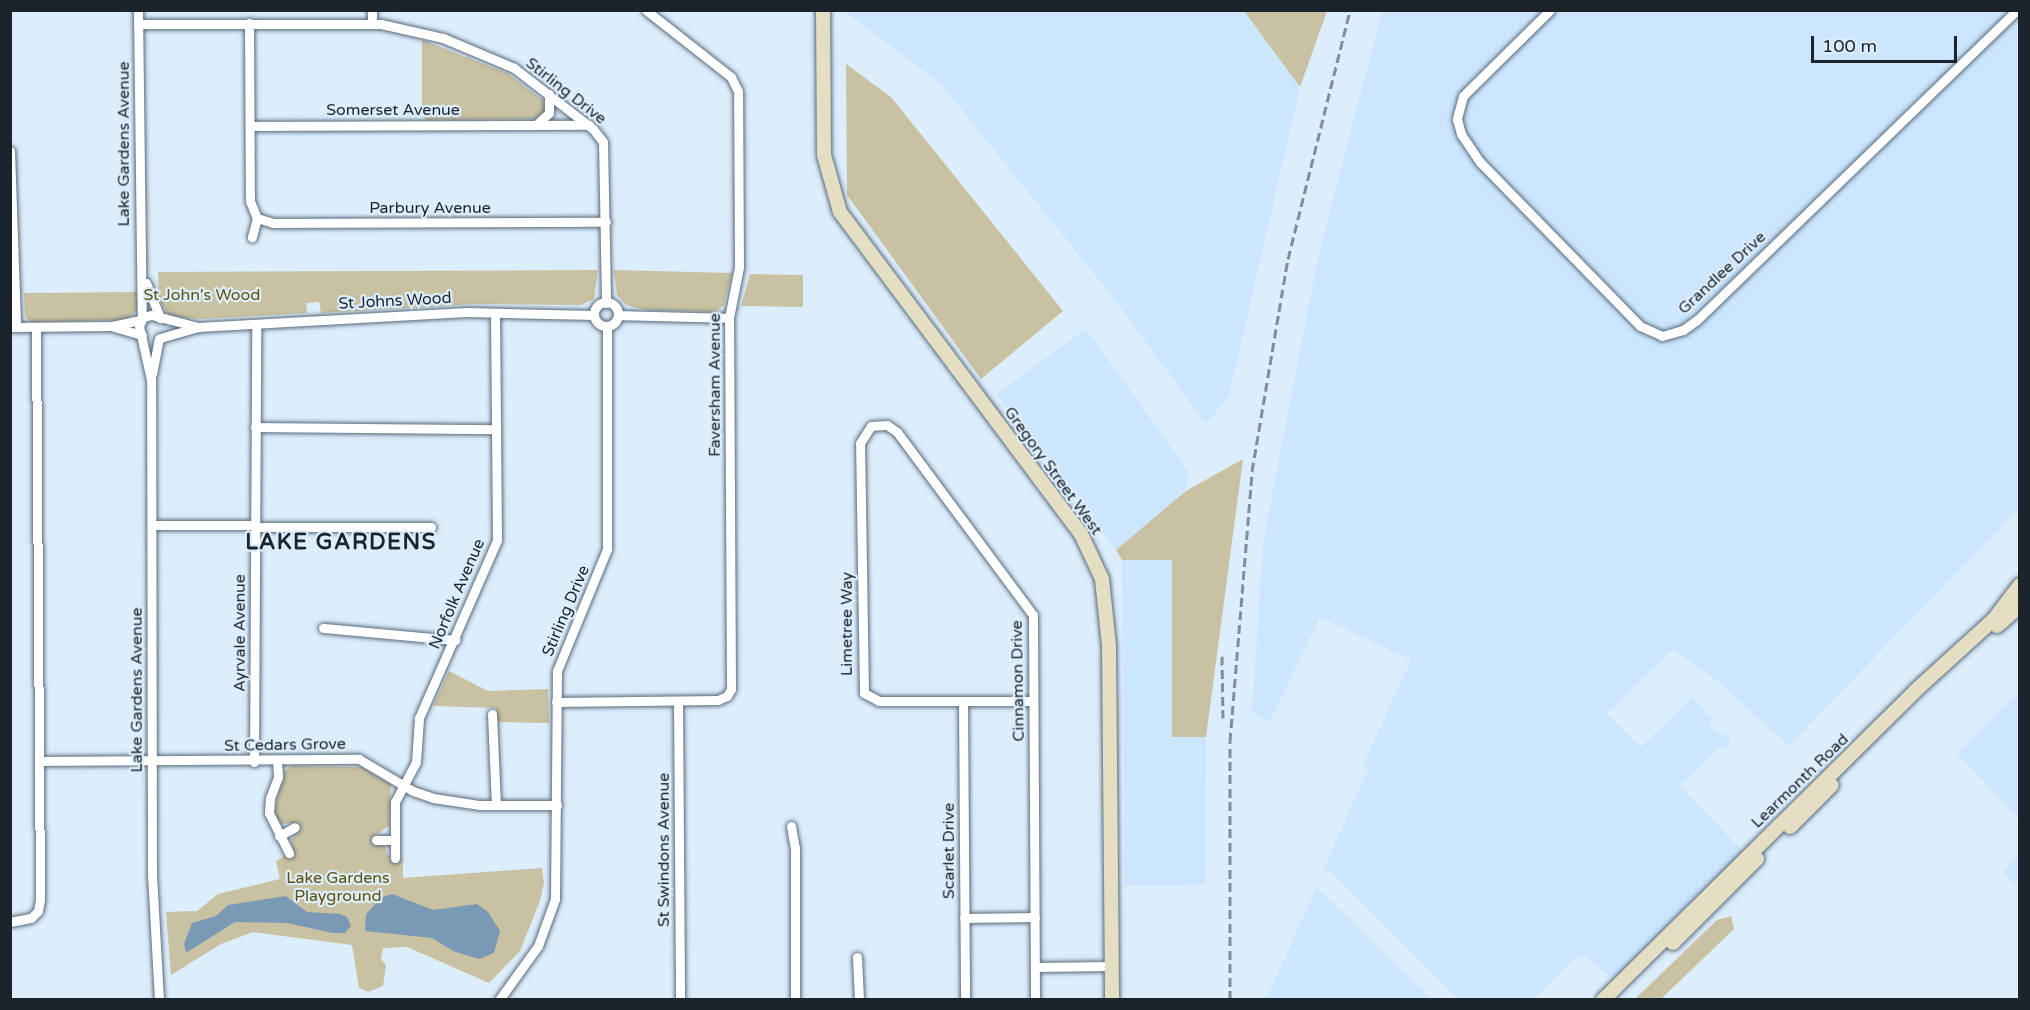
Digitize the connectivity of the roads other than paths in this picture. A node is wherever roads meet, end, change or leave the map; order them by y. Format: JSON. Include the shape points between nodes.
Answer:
{"nodes":[{"id":1,"x":138,"y":10,"type":"edge"},
{"id":2,"x":372,"y":10,"type":"edge"},
{"id":3,"x":646,"y":10,"type":"edge"},
{"id":4,"x":823,"y":10,"type":"edge"},
{"id":5,"x":1550,"y":10,"type":"edge"},
{"id":6,"x":2017,"y":10,"type":"edge"},
{"id":7,"x":249,"y":23,"type":"junction"},
{"id":8,"x":372,"y":23,"type":"junction"},
{"id":9,"x":138,"y":24,"type":"junction"},
{"id":10,"x":549,"y":94,"type":"junction"},
{"id":11,"x":535,"y":125,"type":"junction"},
{"id":12,"x":589,"y":125,"type":"junction"},
{"id":13,"x":250,"y":126,"type":"junction"},
{"id":14,"x":10,"y":151,"type":"edge"},
{"id":15,"x":257,"y":218,"type":"junction"},
{"id":16,"x":606,"y":222,"type":"junction"},
{"id":17,"x":252,"y":237,"type":"dead end"},
{"id":18,"x":10,"y":276,"type":"edge"},
{"id":19,"x":144,"y":278,"type":"junction"},
{"id":20,"x":15,"y":293,"type":"junction"},
{"id":21,"x":606,"y":303,"type":"junction"},
{"id":22,"x":495,"y":313,"type":"junction"},
{"id":23,"x":594,"y":315,"type":"junction"},
{"id":24,"x":618,"y":315,"type":"junction"},
{"id":25,"x":160,"y":318,"type":"junction"},
{"id":26,"x":729,"y":318,"type":"junction"},
{"id":27,"x":142,"y":319,"type":"junction"},
{"id":28,"x":256,"y":324,"type":"junction"},
{"id":29,"x":607,"y":326,"type":"junction"},
{"id":30,"x":13,"y":327,"type":"edge"},
{"id":31,"x":36,"y":327,"type":"junction"},
{"id":32,"x":111,"y":327,"type":"junction"},
{"id":33,"x":198,"y":327,"type":"junction"},
{"id":34,"x":142,"y":336,"type":"junction"},
{"id":35,"x":159,"y":338,"type":"junction"},
{"id":36,"x":151,"y":380,"type":"junction"},
{"id":37,"x":874,"y":425,"type":"joint"},
{"id":38,"x":255,"y":427,"type":"junction"},
{"id":39,"x":495,"y":429,"type":"junction"},
{"id":40,"x":152,"y":525,"type":"junction"},
{"id":41,"x":255,"y":526,"type":"junction"},
{"id":42,"x":431,"y":527,"type":"dead end"},
{"id":43,"x":2019,"y":585,"type":"edge"},
{"id":44,"x":2019,"y":606,"type":"edge"},
{"id":45,"x":322,"y":628,"type":"dead end"},
{"id":46,"x":454,"y":640,"type":"junction"},
{"id":47,"x":678,"y":700,"type":"junction"},
{"id":48,"x":963,"y":701,"type":"junction"},
{"id":49,"x":1033,"y":701,"type":"junction"},
{"id":50,"x":556,"y":702,"type":"junction"},
{"id":51,"x":492,"y":714,"type":"dead end"},
{"id":52,"x":39,"y":761,"type":"junction"},
{"id":53,"x":277,"y":761,"type":"junction"},
{"id":54,"x":153,"y":762,"type":"junction"},
{"id":55,"x":254,"y":762,"type":"junction"},
{"id":56,"x":404,"y":785,"type":"junction"},
{"id":57,"x":496,"y":805,"type":"junction"},
{"id":58,"x":557,"y":805,"type":"junction"},
{"id":59,"x":791,"y":826,"type":"dead end"},
{"id":60,"x":295,"y":827,"type":"dead end"},
{"id":61,"x":279,"y":836,"type":"junction"},
{"id":62,"x":376,"y":840,"type":"dead end"},
{"id":63,"x":394,"y":840,"type":"junction"},
{"id":64,"x":289,"y":853,"type":"dead end"},
{"id":65,"x":395,"y":858,"type":"dead end"},
{"id":66,"x":1743,"y":866,"type":"junction"},
{"id":67,"x":1035,"y":917,"type":"junction"},
{"id":68,"x":964,"y":918,"type":"junction"},
{"id":69,"x":10,"y":922,"type":"edge"},
{"id":70,"x":857,"y":957,"type":"dead end"},
{"id":71,"x":1112,"y":966,"type":"junction"},
{"id":72,"x":1035,"y":967,"type":"junction"},
{"id":73,"x":1610,"y":998,"type":"edge"},
{"id":74,"x":159,"y":999,"type":"edge"},
{"id":75,"x":499,"y":999,"type":"edge"},
{"id":76,"x":680,"y":999,"type":"edge"},
{"id":77,"x":795,"y":999,"type":"edge"},
{"id":78,"x":859,"y":999,"type":"edge"},
{"id":79,"x":965,"y":999,"type":"edge"},
{"id":80,"x":1035,"y":999,"type":"edge"},
{"id":81,"x":1112,"y":999,"type":"edge"}],
"edges":[{"from":1,"to":9,"type":"street","name":"Lake Gardens Avenue"},
{"from":2,"to":8,"type":"street"},
{"from":3,"to":26,"type":"street","name":"Faversham Avenue","via":[[730,77],[737,88],[739,267]]},
{"from":4,"to":71,"type":"main road","name":"Gregory Street West","via":[[824,155],[840,212],[1075,526],[1102,579],[1109,646]]},
{"from":5,"to":6,"type":"street","name":"Grandlee Drive","via":[[1463,96],[1457,119],[1461,134],[1480,162],[1640,326],[1662,336],[1683,330],[1697,320]]},
{"from":7,"to":8,"type":"street","name":"Stirling Drive"},
{"from":7,"to":9,"type":"street","name":"Stirling Drive"},
{"from":7,"to":13,"type":"street"},
{"from":8,"to":10,"type":"street","name":"Stirling Drive","via":[[424,33],[466,47],[511,66]]},
{"from":9,"to":19,"type":"street","name":"Lake Gardens Avenue","via":[[139,225]]},
{"from":10,"to":11,"type":"street","via":[[549,113]]},
{"from":10,"to":12,"type":"street","name":"Stirling Drive"},
{"from":11,"to":12,"type":"street","name":"Somerset Avenue"},
{"from":11,"to":13,"type":"street","name":"Somerset Avenue"},
{"from":12,"to":16,"type":"street","name":"Stirling Drive","via":[[604,144]]},
{"from":13,"to":15,"type":"street","via":[[250,204]]},
{"from":14,"to":20,"type":"street","via":[[14,168]]},
{"from":15,"to":16,"type":"street","name":"Parbury Avenue","via":[[273,223]]},
{"from":15,"to":17,"type":"street"},
{"from":16,"to":21,"type":"street","name":"Stirling Drive"},
{"from":18,"to":20,"type":"street"},
{"from":19,"to":25,"type":"street","name":"Lake Gardens Avenue"},
{"from":19,"to":27,"type":"street","name":"Lake Gardens Avenue"},
{"from":20,"to":30,"type":"street"},
{"from":21,"to":23,"type":"street","via":[[599,305]]},
{"from":21,"to":24,"type":"street","via":[[613,305]]},
{"from":22,"to":23,"type":"street","name":"St Johns Wood"},
{"from":22,"to":28,"type":"street","name":"St Johns Wood"},
{"from":22,"to":39,"type":"street","name":"Norfolk Avenue"},
{"from":23,"to":29,"type":"street","via":[[599,324]]},
{"from":24,"to":26,"type":"street"},
{"from":24,"to":29,"type":"street"},
{"from":25,"to":27,"type":"street","via":[[152,315]]},
{"from":25,"to":33,"type":"street","name":"St Johns Wood"},
{"from":25,"to":35,"type":"street","via":[[164,327]]},
{"from":26,"to":47,"type":"street","name":"Faversham Avenue","via":[[731,682],[728,695],[720,700]]},
{"from":27,"to":32,"type":"street"},
{"from":27,"to":34,"type":"street"},
{"from":28,"to":33,"type":"street","name":"St Johns Wood"},
{"from":28,"to":38,"type":"street","name":"Ayrvale Avenue"},
{"from":29,"to":50,"type":"street","name":"Stirling Drive","via":[[607,549],[560,661]]},
{"from":30,"to":31,"type":"street"},
{"from":31,"to":32,"type":"street"},
{"from":31,"to":52,"type":"street"},
{"from":32,"to":34,"type":"street"},
{"from":33,"to":35,"type":"street","name":"St Johns Wood"},
{"from":34,"to":35,"type":"street"},
{"from":34,"to":36,"type":"street","name":"Lake Gardens Avenue"},
{"from":35,"to":36,"type":"street","name":"Lake Gardens Avenue"},
{"from":36,"to":40,"type":"street","name":"Lake Gardens Avenue"},
{"from":37,"to":48,"type":"street","name":"Limetree Way","via":[[860,442],[862,688],[867,697],[877,701]]},
{"from":37,"to":49,"type":"street","name":"Cinnamon Drive","via":[[887,425],[897,432],[1029,606],[1033,619]]},
{"from":38,"to":39,"type":"street"},
{"from":38,"to":41,"type":"street","name":"Ayrvale Avenue"},
{"from":39,"to":46,"type":"street","name":"Norfolk Avenue","via":[[497,540]]},
{"from":40,"to":41,"type":"street"},
{"from":40,"to":54,"type":"street","name":"Lake Gardens Avenue"},
{"from":41,"to":42,"type":"street"},
{"from":41,"to":55,"type":"street","name":"Ayrvale Avenue"},
{"from":43,"to":66,"type":"main road","name":"Learmonth Road","via":[[1994,620],[1915,691]]},
{"from":44,"to":66,"type":"main road","name":"Learmonth Road"},
{"from":45,"to":46,"type":"street"},
{"from":46,"to":56,"type":"street","name":"Norfolk Avenue","via":[[420,714],[416,762]]},
{"from":47,"to":50,"type":"street"},
{"from":47,"to":76,"type":"street","name":"St Swindons Avenue"},
{"from":48,"to":49,"type":"street","name":"Limetree Way"},
{"from":48,"to":68,"type":"street","name":"Scarlet Drive"},
{"from":49,"to":67,"type":"street","name":"Cinnamon Drive"},
{"from":50,"to":58,"type":"street","name":"Stirling Drive"},
{"from":51,"to":57,"type":"street"},
{"from":52,"to":54,"type":"street","name":"St Cedars Grove"},
{"from":52,"to":69,"type":"street","via":[[39,908],[28,920]]},
{"from":53,"to":55,"type":"street","name":"St Cedars Grove"},
{"from":53,"to":56,"type":"street","name":"St Cedars Grove","via":[[359,759]]},
{"from":53,"to":61,"type":"street","via":[[278,777],[269,809]]},
{"from":54,"to":55,"type":"street","name":"St Cedars Grove"},
{"from":54,"to":74,"type":"street","name":"Lake Gardens Avenue","via":[[152,891]]},
{"from":56,"to":57,"type":"street","name":"St Cedars Grove","via":[[433,798]]},
{"from":56,"to":63,"type":"street","name":"Norfolk Avenue","via":[[395,802]]},
{"from":57,"to":58,"type":"street","name":"St Cedars Grove"},
{"from":58,"to":75,"type":"street","name":"Stirling Drive","via":[[557,882],[551,917],[534,952]]},
{"from":59,"to":77,"type":"street","via":[[795,848]]},
{"from":60,"to":61,"type":"street"},
{"from":61,"to":64,"type":"street"},
{"from":62,"to":63,"type":"street"},
{"from":63,"to":65,"type":"street","name":"Norfolk Avenue"},
{"from":66,"to":73,"type":"main road","name":"Learmonth Road"},
{"from":67,"to":68,"type":"street"},
{"from":67,"to":72,"type":"street","name":"Cinnamon Drive"},
{"from":68,"to":79,"type":"street","name":"Scarlet Drive"},
{"from":70,"to":78,"type":"street"},
{"from":71,"to":72,"type":"street"},
{"from":71,"to":81,"type":"main road","name":"Gregory Street West"},
{"from":72,"to":80,"type":"street","name":"Cinnamon Drive"}]}
